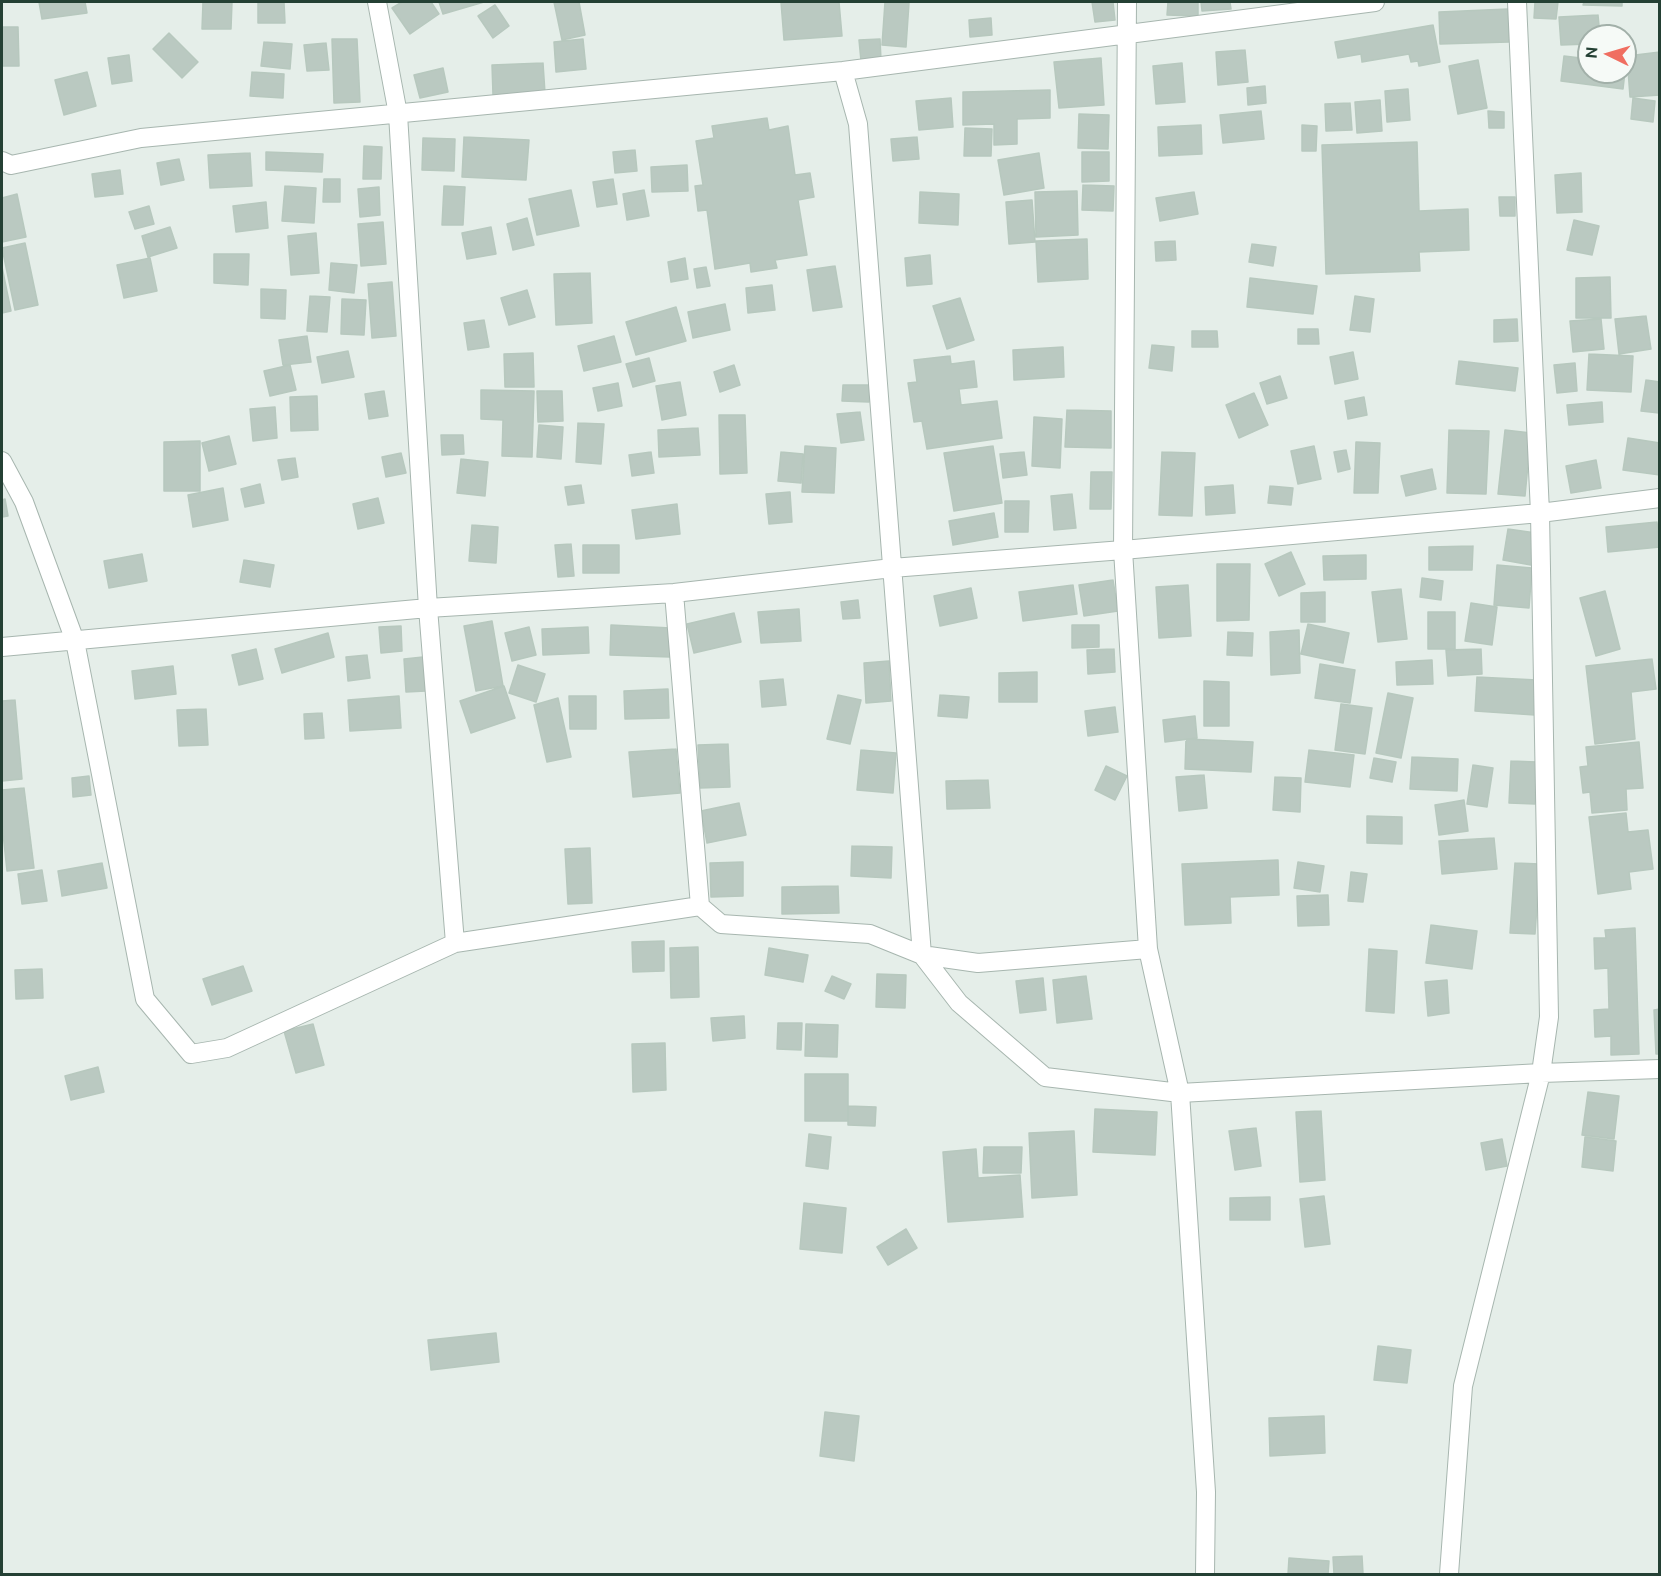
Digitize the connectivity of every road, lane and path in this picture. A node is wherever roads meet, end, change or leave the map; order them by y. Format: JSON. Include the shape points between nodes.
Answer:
{"nodes":[{"id":1,"x":377,"y":2,"type":"edge"},
{"id":2,"x":1128,"y":2,"type":"edge"},
{"id":3,"x":1375,"y":2,"type":"edge"},
{"id":4,"x":1517,"y":2,"type":"edge"},
{"id":5,"x":1126,"y":35,"type":"junction"},
{"id":6,"x":843,"y":71,"type":"junction"},
{"id":7,"x":398,"y":114,"type":"junction"},
{"id":8,"x":2,"y":161,"type":"edge"},
{"id":9,"x":2,"y":461,"type":"edge"},
{"id":10,"x":1659,"y":498,"type":"edge"},
{"id":11,"x":1540,"y":513,"type":"junction"},
{"id":12,"x":1123,"y":550,"type":"junction"},
{"id":13,"x":892,"y":568,"type":"junction"},
{"id":14,"x":674,"y":593,"type":"junction"},
{"id":15,"x":428,"y":608,"type":"junction"},
{"id":16,"x":75,"y":640,"type":"junction"},
{"id":17,"x":2,"y":647,"type":"edge"},
{"id":18,"x":700,"y":906,"type":"junction"},
{"id":19,"x":455,"y":943,"type":"junction"},
{"id":20,"x":1148,"y":949,"type":"junction"},
{"id":21,"x":922,"y":955,"type":"junction"},
{"id":22,"x":1659,"y":1069,"type":"edge"},
{"id":23,"x":1541,"y":1073,"type":"junction"},
{"id":24,"x":1180,"y":1093,"type":"junction"},
{"id":25,"x":1205,"y":1575,"type":"edge"},
{"id":26,"x":1449,"y":1575,"type":"edge"}],
"edges":[{"from":1,"to":7,"type":"street"},
{"from":2,"to":5,"type":"street"},
{"from":3,"to":5,"type":"street"},
{"from":4,"to":11,"type":"street"},
{"from":5,"to":6,"type":"street"},
{"from":5,"to":12,"type":"street"},
{"from":6,"to":7,"type":"street"},
{"from":6,"to":13,"type":"street","via":[[858,124]]},
{"from":7,"to":8,"type":"street","via":[[141,138],[11,165]]},
{"from":7,"to":15,"type":"street"},
{"from":9,"to":16,"type":"street","via":[[24,502]]},
{"from":10,"to":11,"type":"street"},
{"from":11,"to":12,"type":"street"},
{"from":11,"to":23,"type":"street","via":[[1550,1017]]},
{"from":12,"to":13,"type":"street"},
{"from":12,"to":20,"type":"street"},
{"from":13,"to":14,"type":"street"},
{"from":13,"to":21,"type":"street"},
{"from":14,"to":15,"type":"street"},
{"from":14,"to":18,"type":"street"},
{"from":15,"to":16,"type":"street"},
{"from":15,"to":19,"type":"street"},
{"from":16,"to":17,"type":"street"},
{"from":16,"to":19,"type":"street","via":[[145,999],[191,1054],[227,1048]]},
{"from":18,"to":19,"type":"street"},
{"from":18,"to":21,"type":"street","via":[[721,924],[870,934]]},
{"from":20,"to":21,"type":"street","via":[[978,963]]},
{"from":20,"to":24,"type":"street"},
{"from":21,"to":24,"type":"street","via":[[959,1003],[1045,1077]]},
{"from":22,"to":23,"type":"street"},
{"from":23,"to":24,"type":"street"},
{"from":23,"to":26,"type":"street","via":[[1463,1386]]},
{"from":24,"to":25,"type":"street","via":[[1206,1492]]}]}
